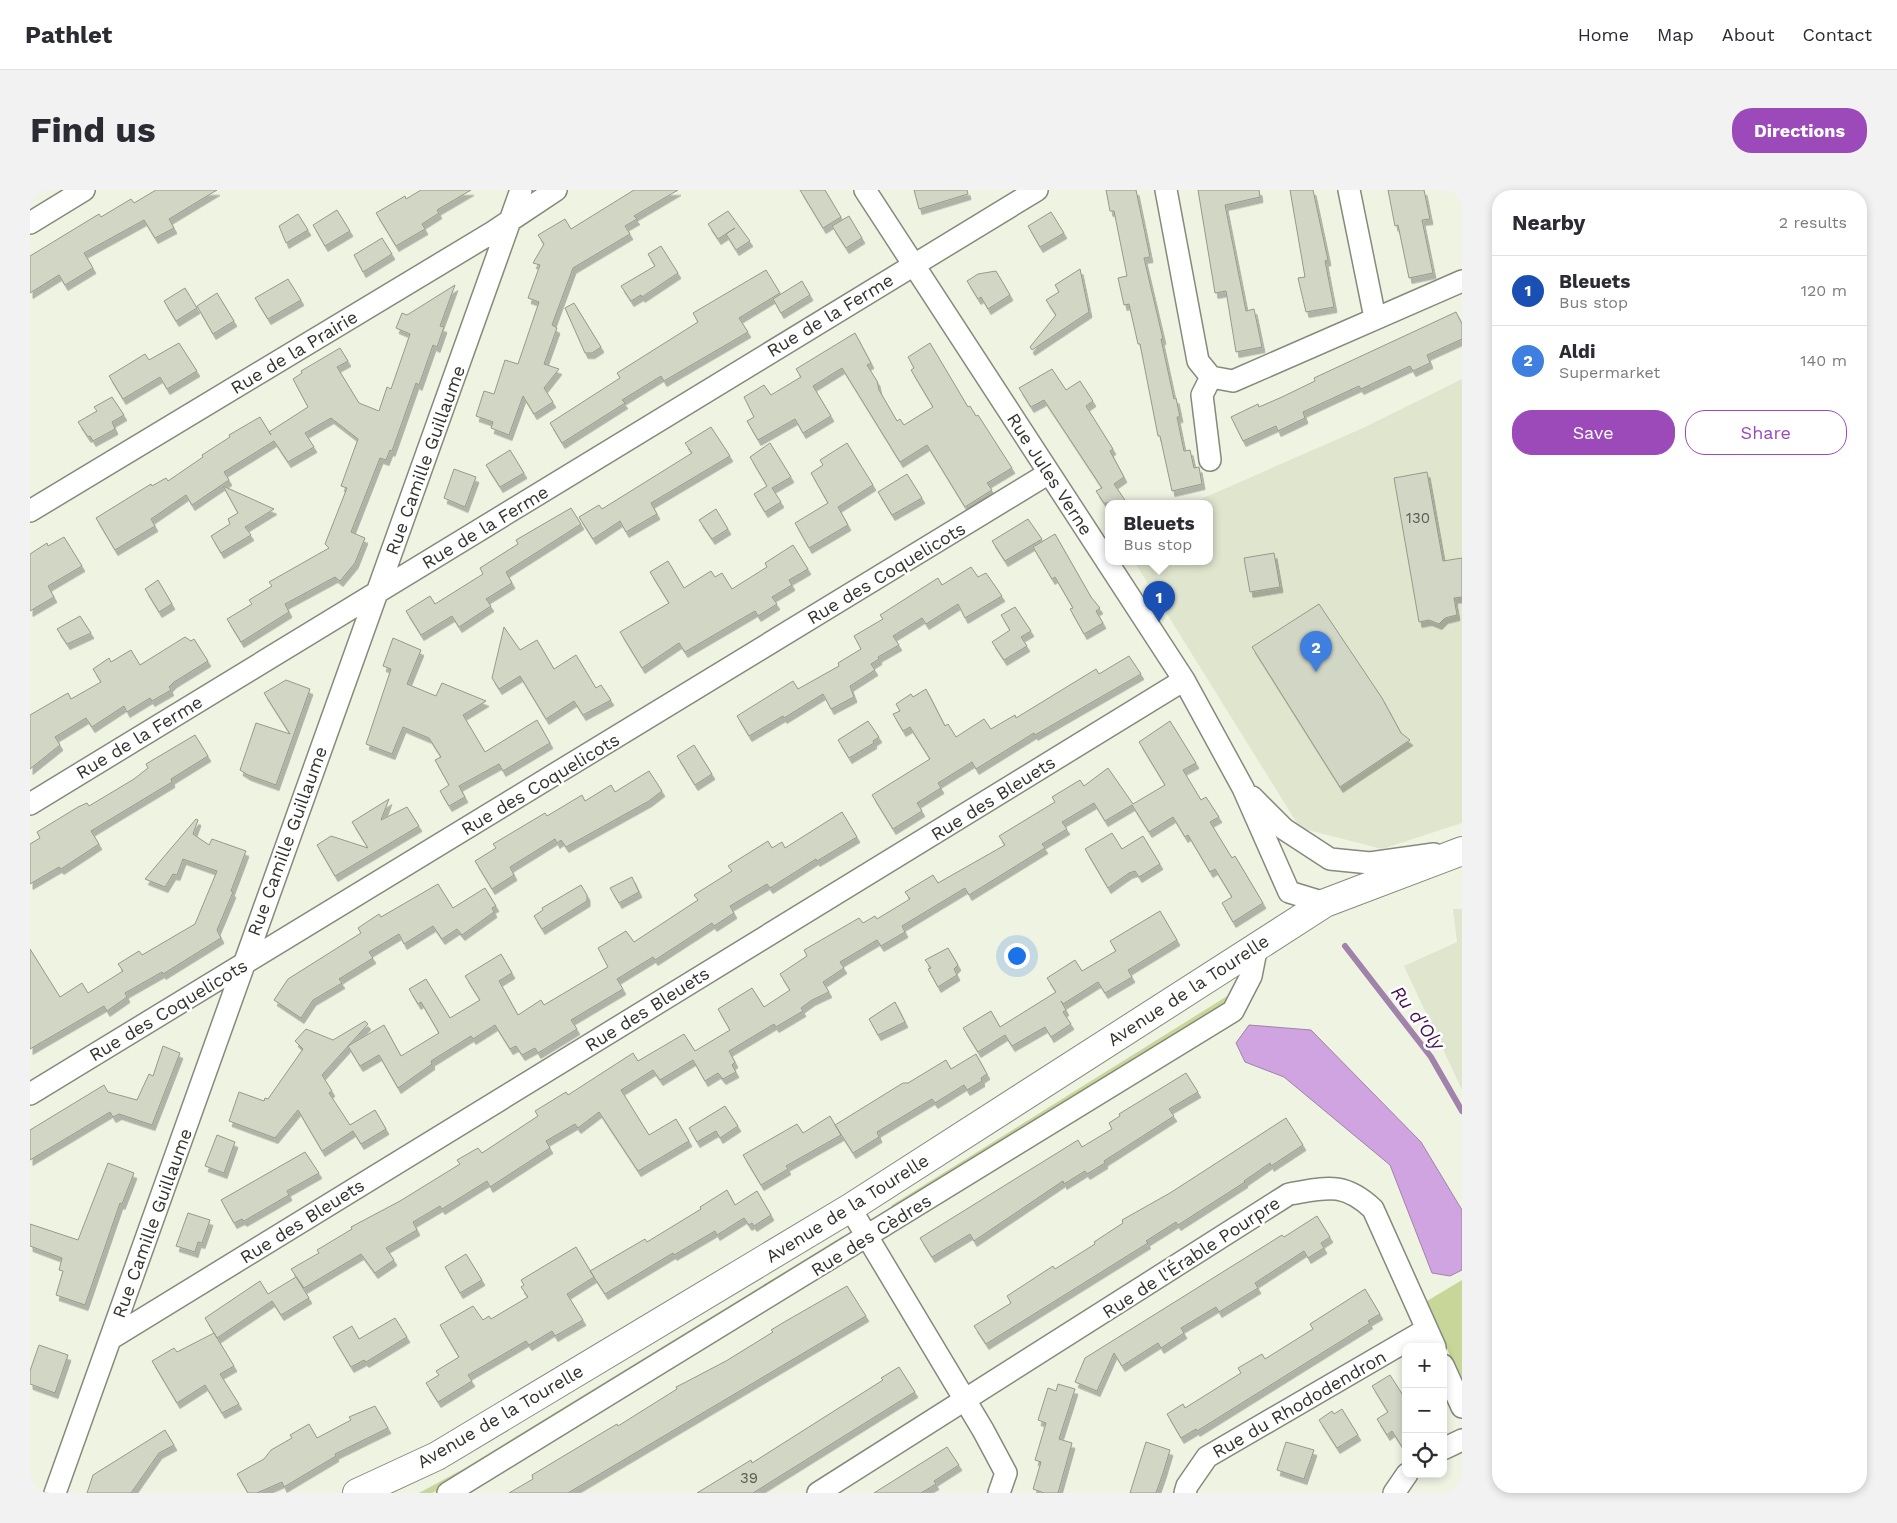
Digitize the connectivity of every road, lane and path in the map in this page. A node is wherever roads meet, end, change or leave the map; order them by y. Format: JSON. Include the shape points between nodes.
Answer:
{"nodes":[{"id":1,"x":84,"y":190,"type":"edge"},
{"id":2,"x":521,"y":190,"type":"edge"},
{"id":3,"x":556,"y":190,"type":"edge"},
{"id":4,"x":865,"y":190,"type":"edge"},
{"id":5,"x":1037,"y":190,"type":"edge"},
{"id":6,"x":1166,"y":190,"type":"edge"},
{"id":7,"x":1349,"y":190,"type":"edge"},
{"id":8,"x":512,"y":218,"type":"junction"},
{"id":9,"x":30,"y":223,"type":"edge"},
{"id":10,"x":914,"y":265,"type":"junction"},
{"id":11,"x":1462,"y":281,"type":"edge"},
{"id":12,"x":1375,"y":318,"type":"junction"},
{"id":13,"x":1211,"y":377,"type":"junction"},
{"id":14,"x":1210,"y":460,"type":"dead end"},
{"id":15,"x":1049,"y":473,"type":"junction"},
{"id":16,"x":30,"y":511,"type":"edge"},
{"id":17,"x":1105,"y":559,"type":"edge"},
{"id":18,"x":1109,"y":565,"type":"edge"},
{"id":19,"x":377,"y":592,"type":"junction"},
{"id":20,"x":1184,"y":680,"type":"junction"},
{"id":21,"x":1243,"y":788,"type":"junction"},
{"id":22,"x":30,"y":804,"type":"edge"},
{"id":23,"x":1462,"y":850,"type":"edge"},
{"id":24,"x":1289,"y":892,"type":"junction"},
{"id":25,"x":1325,"y":903,"type":"junction"},
{"id":26,"x":1257,"y":946,"type":"junction"},
{"id":27,"x":244,"y":964,"type":"junction"},
{"id":28,"x":1220,"y":969,"type":"junction"},
{"id":29,"x":30,"y":1094,"type":"edge"},
{"id":30,"x":850,"y":1208,"type":"junction"},
{"id":31,"x":867,"y":1237,"type":"junction"},
{"id":32,"x":1431,"y":1338,"type":"edge"},
{"id":33,"x":110,"y":1339,"type":"junction"},
{"id":34,"x":1447,"y":1374,"type":"edge"},
{"id":35,"x":966,"y":1401,"type":"junction"},
{"id":36,"x":1462,"y":1407,"type":"edge"},
{"id":37,"x":1462,"y":1440,"type":"edge"},
{"id":38,"x":1447,"y":1447,"type":"edge"},
{"id":39,"x":1404,"y":1478,"type":"edge"},
{"id":40,"x":55,"y":1493,"type":"edge"},
{"id":41,"x":357,"y":1493,"type":"edge"},
{"id":42,"x":448,"y":1493,"type":"edge"},
{"id":43,"x":818,"y":1493,"type":"edge"},
{"id":44,"x":999,"y":1493,"type":"edge"},
{"id":45,"x":1185,"y":1493,"type":"edge"},
{"id":46,"x":1394,"y":1493,"type":"edge"}],
"edges":[{"from":1,"to":9,"type":"street"},
{"from":2,"to":8,"type":"street","name":"Rue Camille Guillaume"},
{"from":3,"to":8,"type":"street","name":"Rue de la Prairie"},
{"from":4,"to":10,"type":"street","name":"Rue Jules Verne"},
{"from":5,"to":10,"type":"street","name":"Rue de la Ferme"},
{"from":6,"to":13,"type":"street","via":[[1198,361]]},
{"from":7,"to":12,"type":"street"},
{"from":8,"to":16,"type":"street","name":"Rue de la Prairie"},
{"from":8,"to":19,"type":"street","name":"Rue Camille Guillaume"},
{"from":10,"to":15,"type":"street","name":"Rue Jules Verne"},
{"from":10,"to":19,"type":"street","name":"Rue de la Ferme"},
{"from":11,"to":12,"type":"street"},
{"from":12,"to":13,"type":"street","via":[[1234,381]]},
{"from":13,"to":14,"type":"street","via":[[1202,395]]},
{"from":15,"to":17,"type":"street","name":"Rue Jules Verne"},
{"from":15,"to":27,"type":"street","name":"Rue des Coquelicots"},
{"from":18,"to":20,"type":"street","name":"Rue Jules Verne"},
{"from":19,"to":22,"type":"street","name":"Rue de la Ferme"},
{"from":19,"to":27,"type":"street","name":"Rue Camille Guillaume"},
{"from":20,"to":21,"type":"street","name":"Rue Jules Verne"},
{"from":20,"to":33,"type":"street","name":"Rue des Bleuets"},
{"from":21,"to":23,"type":"street","name":"Rue Jules Verne","via":[[1284,829],[1330,859],[1370,863]]},
{"from":21,"to":24,"type":"street","name":"Rue Jules Verne"},
{"from":23,"to":25,"type":"main road","name":"Avenue de la Tourelle"},
{"from":24,"to":25,"type":"street"},
{"from":24,"to":28,"type":"street","via":[[1290,913]]},
{"from":25,"to":26,"type":"main road","name":"Avenue de la Tourelle"},
{"from":26,"to":28,"type":"main road","name":"Avenue de la Tourelle"},
{"from":26,"to":31,"type":"street","name":"Rue des Cèdres","via":[[1251,976],[1233,1011]]},
{"from":27,"to":29,"type":"street","name":"Rue des Coquelicots"},
{"from":27,"to":33,"type":"street","name":"Rue Camille Guillaume"},
{"from":28,"to":30,"type":"main road","name":"Avenue de la Tourelle"},
{"from":30,"to":31,"type":"street"},
{"from":30,"to":41,"type":"main road","name":"Avenue de la Tourelle","via":[[437,1456]]},
{"from":31,"to":35,"type":"street"},
{"from":31,"to":42,"type":"street","name":"Rue des Cèdres"},
{"from":32,"to":35,"type":"street","name":"Rue de l'Érable Pourpre","via":[[1373,1209],[1362,1199],[1332,1187],[1289,1194]]},
{"from":32,"to":45,"type":"street","name":"Rue du Rhododendron","via":[[1207,1457]]},
{"from":33,"to":40,"type":"street","name":"Rue Camille Guillaume"},
{"from":34,"to":36,"type":"street"},
{"from":35,"to":43,"type":"street","name":"Rue de l'Érable Pourpre"},
{"from":35,"to":44,"type":"street","via":[[1006,1474]]},
{"from":37,"to":38,"type":"street"},
{"from":39,"to":46,"type":"street"}]}
